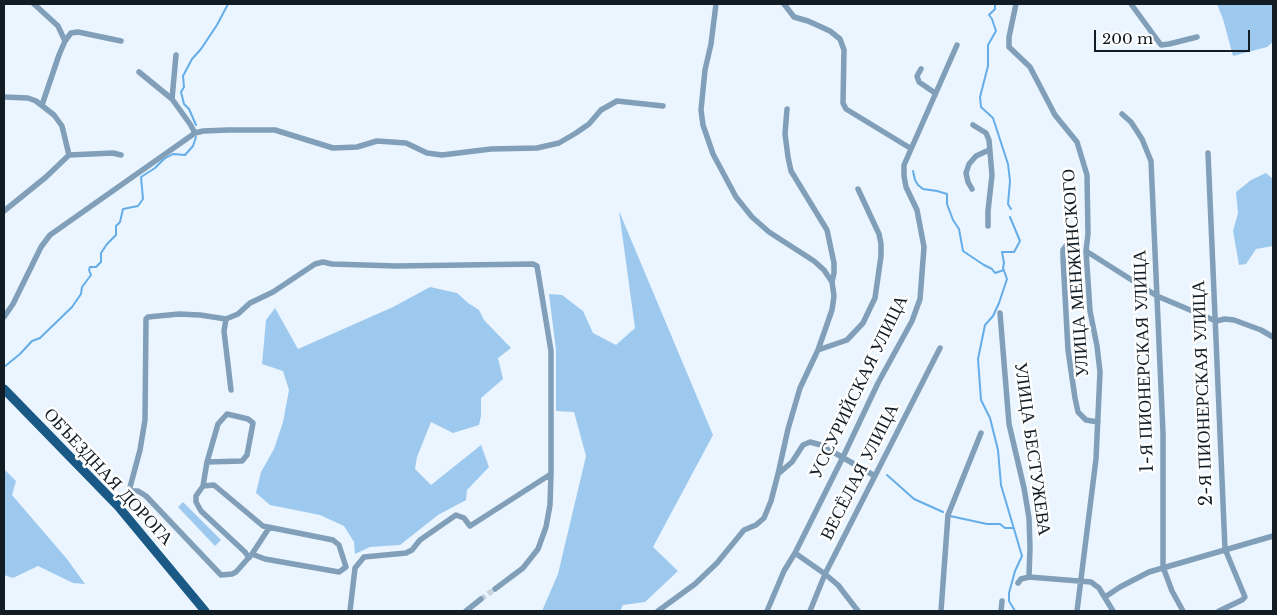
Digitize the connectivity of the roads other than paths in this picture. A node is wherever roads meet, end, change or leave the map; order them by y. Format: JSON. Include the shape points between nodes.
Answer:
{"nodes":[{"id":1,"x":34,"y":4,"type":"edge"},
{"id":2,"x":716,"y":4,"type":"edge"},
{"id":3,"x":784,"y":4,"type":"edge"},
{"id":4,"x":1016,"y":4,"type":"edge"},
{"id":5,"x":1131,"y":4,"type":"edge"},
{"id":6,"x":1197,"y":37,"type":"dead end"},
{"id":7,"x":65,"y":41,"type":"junction"},
{"id":8,"x":121,"y":41,"type":"dead end"},
{"id":9,"x":956,"y":45,"type":"dead end"},
{"id":10,"x":176,"y":55,"type":"dead end"},
{"id":11,"x":921,"y":69,"type":"dead end"},
{"id":12,"x":139,"y":72,"type":"dead end"},
{"id":13,"x":935,"y":93,"type":"junction"},
{"id":14,"x":4,"y":97,"type":"edge"},
{"id":15,"x":172,"y":99,"type":"junction"},
{"id":16,"x":42,"y":105,"type":"junction"},
{"id":17,"x":663,"y":106,"type":"dead end"},
{"id":18,"x":787,"y":109,"type":"dead end"},
{"id":19,"x":1122,"y":114,"type":"dead end"},
{"id":20,"x":973,"y":125,"type":"dead end"},
{"id":21,"x":195,"y":133,"type":"junction"},
{"id":22,"x":910,"y":148,"type":"junction"},
{"id":23,"x":989,"y":150,"type":"junction"},
{"id":24,"x":1208,"y":152,"type":"dead end"},
{"id":25,"x":69,"y":155,"type":"junction"},
{"id":26,"x":121,"y":155,"type":"dead end"},
{"id":27,"x":858,"y":189,"type":"dead end"},
{"id":28,"x":972,"y":189,"type":"dead end"},
{"id":29,"x":4,"y":211,"type":"edge"},
{"id":30,"x":988,"y":226,"type":"dead end"},
{"id":31,"x":1066,"y":246,"type":"dead end"},
{"id":32,"x":1086,"y":252,"type":"junction"},
{"id":33,"x":832,"y":282,"type":"junction"},
{"id":34,"x":1157,"y":296,"type":"junction"},
{"id":35,"x":1000,"y":313,"type":"dead end"},
{"id":36,"x":4,"y":318,"type":"edge"},
{"id":37,"x":226,"y":319,"type":"junction"},
{"id":38,"x":1216,"y":321,"type":"junction"},
{"id":39,"x":1273,"y":337,"type":"edge"},
{"id":40,"x":940,"y":348,"type":"dead end"},
{"id":41,"x":818,"y":350,"type":"junction"},
{"id":42,"x":4,"y":389,"type":"edge"},
{"id":43,"x":231,"y":390,"type":"dead end"},
{"id":44,"x":1098,"y":422,"type":"junction"},
{"id":45,"x":981,"y":433,"type":"dead end"},
{"id":46,"x":843,"y":457,"type":"junction"},
{"id":47,"x":207,"y":462,"type":"junction"},
{"id":48,"x":551,"y":474,"type":"junction"},
{"id":49,"x":778,"y":474,"type":"junction"},
{"id":50,"x":875,"y":476,"type":"junction"},
{"id":51,"x":203,"y":486,"type":"junction"},
{"id":52,"x":129,"y":491,"type":"junction"},
{"id":53,"x":117,"y":505,"type":"junction"},
{"id":54,"x":269,"y":528,"type":"junction"},
{"id":55,"x":1273,"y":536,"type":"edge"},
{"id":56,"x":1225,"y":549,"type":"junction"},
{"id":57,"x":795,"y":553,"type":"junction"},
{"id":58,"x":251,"y":556,"type":"junction"},
{"id":59,"x":1163,"y":567,"type":"junction"},
{"id":60,"x":825,"y":574,"type":"junction"},
{"id":61,"x":1029,"y":577,"type":"junction"},
{"id":62,"x":1080,"y":581,"type":"junction"},
{"id":63,"x":1018,"y":583,"type":"dead end"},
{"id":64,"x":495,"y":589,"type":"tunnel mouth"},
{"id":65,"x":1105,"y":597,"type":"junction"},
{"id":66,"x":481,"y":599,"type":"tunnel mouth"},
{"id":67,"x":1002,"y":601,"type":"dead end"},
{"id":68,"x":204,"y":611,"type":"edge"},
{"id":69,"x":350,"y":611,"type":"edge"},
{"id":70,"x":466,"y":611,"type":"edge"},
{"id":71,"x":658,"y":611,"type":"edge"},
{"id":72,"x":767,"y":611,"type":"edge"},
{"id":73,"x":810,"y":611,"type":"edge"},
{"id":74,"x":858,"y":611,"type":"edge"},
{"id":75,"x":941,"y":611,"type":"edge"},
{"id":76,"x":1001,"y":611,"type":"edge"},
{"id":77,"x":1077,"y":611,"type":"edge"},
{"id":78,"x":1113,"y":611,"type":"edge"},
{"id":79,"x":1183,"y":611,"type":"edge"},
{"id":80,"x":1219,"y":611,"type":"edge"}],
"edges":[{"from":1,"to":7,"type":"street","via":[[58,26]]},
{"from":2,"to":33,"type":"street","via":[[701,110],[713,154],[736,197],[752,217],[814,261]]},
{"from":3,"to":22,"type":"street","via":[[794,17],[830,31],[840,39],[844,50],[843,103],[846,109]]},
{"from":4,"to":32,"type":"street","name":"УЛИЦА МЕНЖИНСКОГО","via":[[1008,43],[1030,67],[1055,116],[1077,142],[1086,168]]},
{"from":5,"to":6,"type":"street","via":[[1161,44]]},
{"from":7,"to":8,"type":"street","via":[[71,33],[78,32]]},
{"from":7,"to":16,"type":"street"},
{"from":9,"to":13,"type":"street"},
{"from":10,"to":15,"type":"street"},
{"from":11,"to":13,"type":"street","via":[[916,76],[919,82]]},
{"from":12,"to":15,"type":"street"},
{"from":13,"to":22,"type":"street"},
{"from":14,"to":16,"type":"street","via":[[28,98]]},
{"from":15,"to":21,"type":"street"},
{"from":16,"to":25,"type":"street","via":[[62,126]]},
{"from":17,"to":21,"type":"street","via":[[617,101],[559,143],[537,148],[442,155],[428,153],[406,143],[377,141],[357,147],[333,148],[275,130]]},
{"from":18,"to":33,"type":"street","via":[[785,134],[788,158],[792,171],[827,230],[834,263]]},
{"from":19,"to":34,"type":"street","name":"1-Я ПИОНЕРСКАЯ УЛИЦА","via":[[1142,139],[1151,162]]},
{"from":20,"to":23,"type":"street","via":[[986,133]]},
{"from":21,"to":36,"type":"street","via":[[50,235]]},
{"from":22,"to":46,"type":"street","name":"УССУРИЙСКАЯ УЛИЦА","via":[[904,176],[924,247],[920,299]]},
{"from":23,"to":28,"type":"street","via":[[976,156],[969,164],[966,173]]},
{"from":23,"to":30,"type":"street","via":[[992,175]]},
{"from":24,"to":38,"type":"street","name":"2-Я ПИОНЕРСКАЯ УЛИЦА"},
{"from":25,"to":26,"type":"street"},
{"from":25,"to":29,"type":"street"},
{"from":27,"to":41,"type":"street","via":[[881,244],[875,298],[863,323],[847,340]]},
{"from":31,"to":44,"type":"street","via":[[1063,258],[1068,350],[1075,398],[1078,412],[1086,420]]},
{"from":32,"to":34,"type":"street"},
{"from":32,"to":44,"type":"street","name":"УЛИЦА МЕНЖИНСКОГО","via":[[1090,311],[1100,372]]},
{"from":33,"to":41,"type":"street","via":[[832,310]]},
{"from":34,"to":38,"type":"street"},
{"from":34,"to":59,"type":"street","name":"1-Я ПИОНЕРСКАЯ УЛИЦА","via":[[1163,433]]},
{"from":35,"to":61,"type":"street","name":"УЛИЦА БЕСТУЖЕВА","via":[[1009,424],[1029,518]]},
{"from":37,"to":43,"type":"street","via":[[224,331]]},
{"from":37,"to":48,"type":"street","via":[[323,262],[387,266],[533,264],[537,266],[551,351]]},
{"from":37,"to":52,"type":"street","via":[[179,314],[146,319],[145,420]]},
{"from":38,"to":39,"type":"street","via":[[1234,320]]},
{"from":38,"to":56,"type":"street","name":"2-Я ПИОНЕРСКАЯ УЛИЦА"},
{"from":40,"to":50,"type":"street","name":"ВЕСЁЛАЯ УЛИЦА"},
{"from":41,"to":49,"type":"street","via":[[800,388]]},
{"from":42,"to":53,"type":"main road","name":"ОБЪЕЗДНАЯ ДОРОГА"},
{"from":44,"to":62,"type":"street","name":"УЛИЦА МЕНЖИНСКОГО"},
{"from":45,"to":75,"type":"street","via":[[948,514]]},
{"from":46,"to":49,"type":"street","via":[[821,445],[807,443]]},
{"from":46,"to":50,"type":"street"},
{"from":46,"to":57,"type":"street","name":"УССУРИЙСКАЯ УЛИЦА"},
{"from":47,"to":47,"type":"street","via":[[242,461],[253,423],[226,414],[218,424]]},
{"from":47,"to":51,"type":"street"},
{"from":48,"to":64,"type":"street","via":[[550,505],[538,549],[523,568]]},
{"from":48,"to":69,"type":"street","via":[[470,526],[464,518],[456,515],[406,553],[364,557],[355,568]]},
{"from":49,"to":71,"type":"street","via":[[764,518],[744,530],[695,584]]},
{"from":50,"to":60,"type":"street","name":"ВЕСЁЛАЯ УЛИЦА"},
{"from":51,"to":54,"type":"street","via":[[214,485]]},
{"from":51,"to":58,"type":"street","via":[[196,496],[201,511]]},
{"from":52,"to":53,"type":"street"},
{"from":52,"to":58,"type":"street","via":[[138,491],[146,496],[221,575],[236,572]]},
{"from":53,"to":68,"type":"main road","name":"ОБЪЕЗДНАЯ ДОРОГА"},
{"from":54,"to":58,"type":"street"},
{"from":54,"to":58,"type":"street","via":[[333,540],[339,545],[346,567],[339,572]]},
{"from":55,"to":56,"type":"street"},
{"from":56,"to":59,"type":"street"},
{"from":56,"to":80,"type":"street","name":"2-Я ПИОНЕРСКАЯ УЛИЦА","via":[[1245,597]]},
{"from":57,"to":60,"type":"street"},
{"from":57,"to":72,"type":"street","name":"УССУРИЙСКАЯ УЛИЦА"},
{"from":59,"to":65,"type":"street"},
{"from":59,"to":79,"type":"street","name":"1-Я ПИОНЕРСКАЯ УЛИЦА"},
{"from":60,"to":73,"type":"street","name":"ВЕСЁЛАЯ УЛИЦА"},
{"from":60,"to":74,"type":"street"},
{"from":61,"to":62,"type":"street"},
{"from":61,"to":63,"type":"street"},
{"from":62,"to":65,"type":"street","via":[[1092,582]]},
{"from":62,"to":77,"type":"street","name":"УЛИЦА МЕНЖИНСКОГО"},
{"from":65,"to":78,"type":"street"},
{"from":66,"to":70,"type":"street"},
{"from":67,"to":76,"type":"street"}]}
